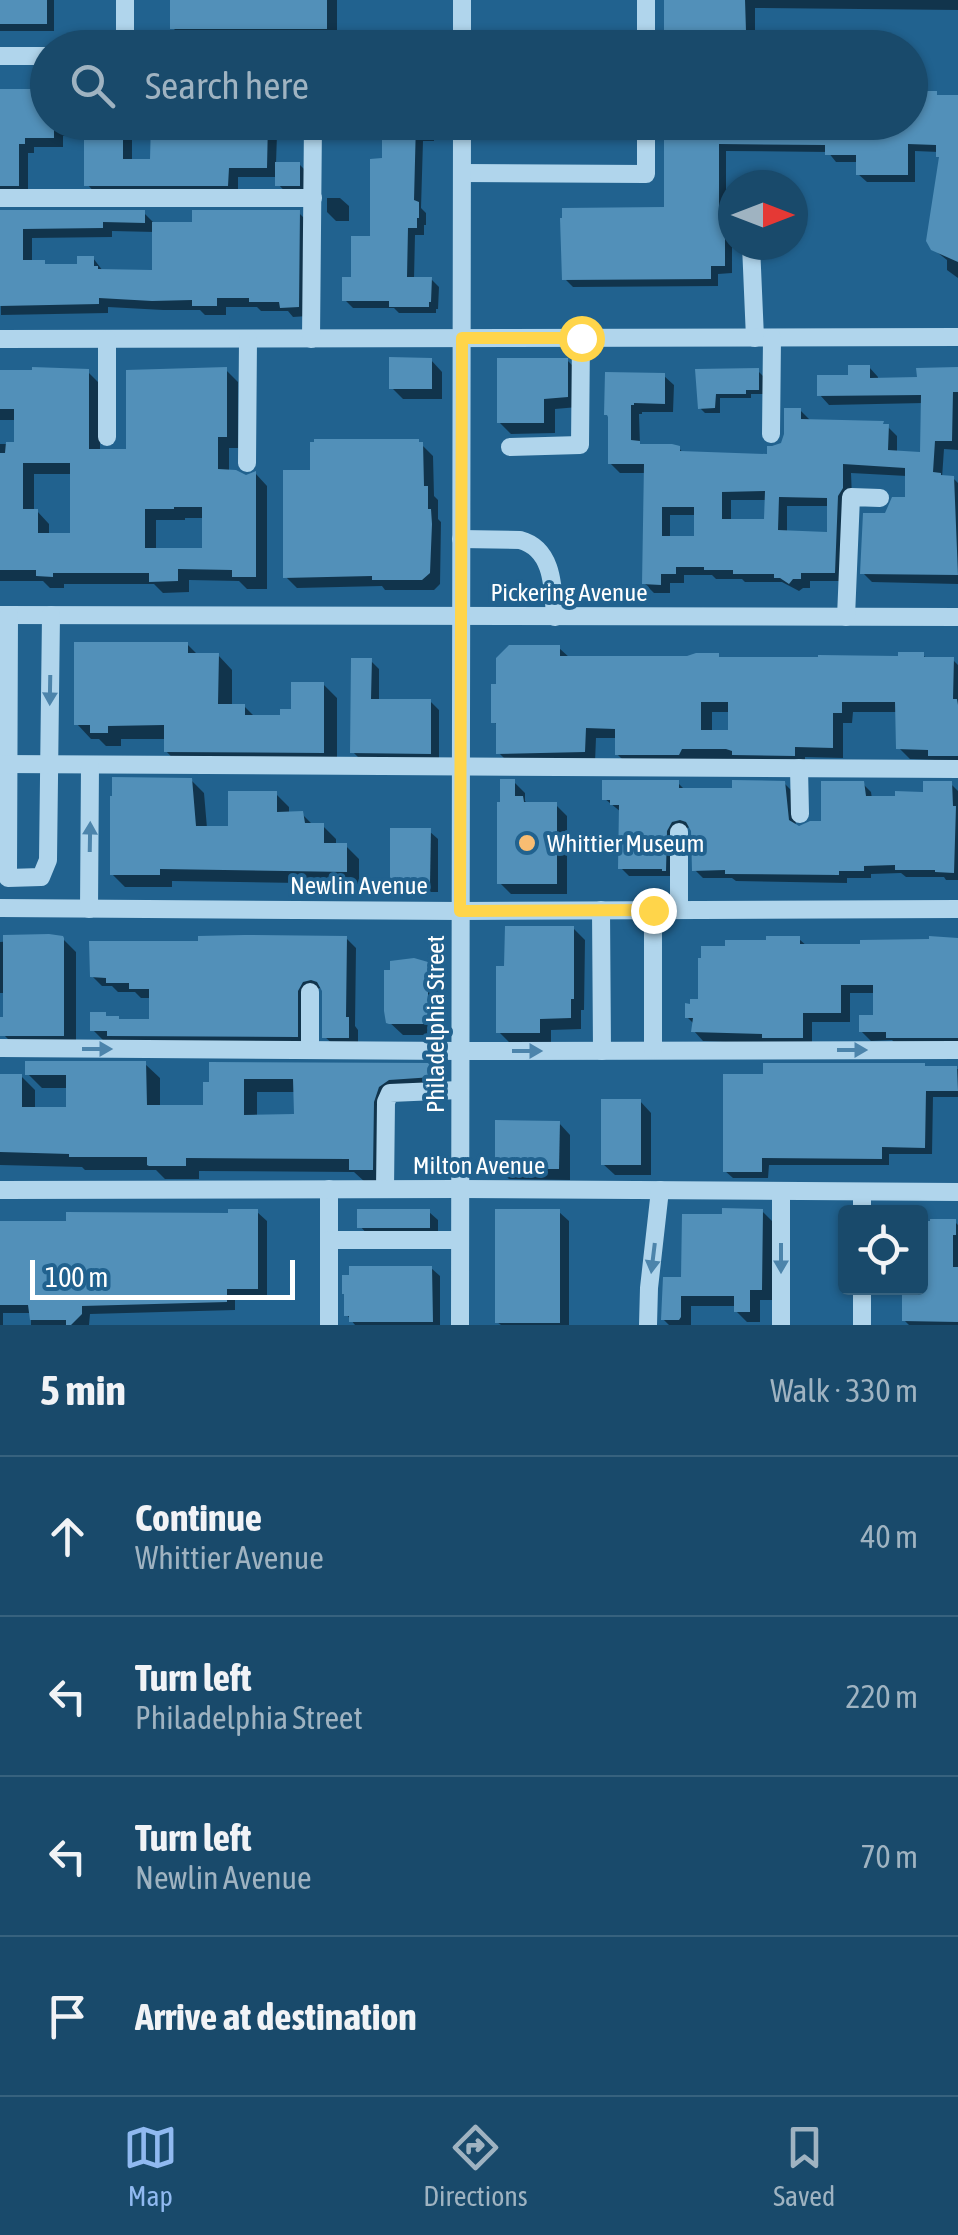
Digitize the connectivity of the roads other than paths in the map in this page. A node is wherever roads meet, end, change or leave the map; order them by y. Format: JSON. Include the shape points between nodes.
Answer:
{"nodes":[{"id":1,"x":124,"y":0,"type":"edge"},
{"id":2,"x":462,"y":0,"type":"edge"},
{"id":3,"x":646,"y":0,"type":"edge"},
{"id":4,"x":125,"y":30,"type":"edge"},
{"id":5,"x":462,"y":30,"type":"edge"},
{"id":6,"x":646,"y":30,"type":"edge"},
{"id":7,"x":0,"y":56,"type":"edge"},
{"id":8,"x":30,"y":56,"type":"edge"},
{"id":9,"x":314,"y":140,"type":"edge"},
{"id":10,"x":462,"y":140,"type":"edge"},
{"id":11,"x":646,"y":140,"type":"edge"},
{"id":12,"x":462,"y":174,"type":"junction"},
{"id":13,"x":0,"y":198,"type":"edge"},
{"id":14,"x":312,"y":198,"type":"junction"},
{"id":15,"x":753,"y":260,"type":"edge"},
{"id":16,"x":958,"y":337,"type":"edge"},
{"id":17,"x":462,"y":338,"type":"junction"},
{"id":18,"x":581,"y":338,"type":"junction"},
{"id":19,"x":763,"y":338,"type":"junction"},
{"id":20,"x":0,"y":339,"type":"edge"},
{"id":21,"x":107,"y":339,"type":"junction"},
{"id":22,"x":248,"y":339,"type":"junction"},
{"id":23,"x":311,"y":339,"type":"junction"},
{"id":24,"x":771,"y":434,"type":"dead end"},
{"id":25,"x":108,"y":437,"type":"dead end"},
{"id":26,"x":510,"y":447,"type":"dead end"},
{"id":27,"x":247,"y":464,"type":"dead end"},
{"id":28,"x":880,"y":498,"type":"dead end"},
{"id":29,"x":461,"y":539,"type":"junction"},
{"id":30,"x":4,"y":615,"type":"edge"},
{"id":31,"x":51,"y":615,"type":"junction"},
{"id":32,"x":461,"y":617,"type":"junction"},
{"id":33,"x":555,"y":617,"type":"junction"},
{"id":34,"x":846,"y":617,"type":"junction"},
{"id":35,"x":958,"y":618,"type":"edge"},
{"id":36,"x":4,"y":764,"type":"edge"},
{"id":37,"x":48,"y":764,"type":"junction"},
{"id":38,"x":90,"y":765,"type":"junction"},
{"id":39,"x":461,"y":766,"type":"junction"},
{"id":40,"x":799,"y":768,"type":"junction"},
{"id":41,"x":958,"y":768,"type":"edge"},
{"id":42,"x":800,"y":814,"type":"dead end"},
{"id":43,"x":679,"y":832,"type":"dead end"},
{"id":44,"x":0,"y":908,"type":"edge"},
{"id":45,"x":89,"y":909,"type":"junction"},
{"id":46,"x":958,"y":909,"type":"edge"},
{"id":47,"x":601,"y":910,"type":"junction"},
{"id":48,"x":653,"y":910,"type":"junction"},
{"id":49,"x":679,"y":910,"type":"junction"},
{"id":50,"x":460,"y":911,"type":"junction"},
{"id":51,"x":310,"y":992,"type":"dead end"},
{"id":52,"x":0,"y":1048,"type":"edge"},
{"id":53,"x":310,"y":1050,"type":"junction"},
{"id":54,"x":602,"y":1050,"type":"junction"},
{"id":55,"x":653,"y":1050,"type":"junction"},
{"id":56,"x":958,"y":1050,"type":"edge"},
{"id":57,"x":460,"y":1051,"type":"junction"},
{"id":58,"x":460,"y":1090,"type":"junction"},
{"id":59,"x":460,"y":1189,"type":"junction"},
{"id":60,"x":0,"y":1190,"type":"edge"},
{"id":61,"x":329,"y":1190,"type":"junction"},
{"id":62,"x":385,"y":1190,"type":"junction"},
{"id":63,"x":660,"y":1190,"type":"junction"},
{"id":64,"x":781,"y":1191,"type":"junction"},
{"id":65,"x":862,"y":1192,"type":"junction"},
{"id":66,"x":958,"y":1192,"type":"edge"},
{"id":67,"x":862,"y":1205,"type":"edge"},
{"id":68,"x":329,"y":1240,"type":"junction"},
{"id":69,"x":460,"y":1240,"type":"junction"},
{"id":70,"x":862,"y":1295,"type":"edge"},
{"id":71,"x":329,"y":1325,"type":"edge"},
{"id":72,"x":460,"y":1325,"type":"edge"},
{"id":73,"x":648,"y":1325,"type":"edge"},
{"id":74,"x":781,"y":1325,"type":"edge"},
{"id":75,"x":862,"y":1325,"type":"edge"}],
"edges":[{"from":1,"to":4,"type":"street"},
{"from":2,"to":5,"type":"street"},
{"from":3,"to":6,"type":"street"},
{"from":7,"to":8,"type":"street"},
{"from":9,"to":14,"type":"street"},
{"from":10,"to":12,"type":"street","name":"Philadelphia Street"},
{"from":11,"to":12,"type":"street","via":[[646,174]]},
{"from":12,"to":17,"type":"street","name":"Philadelphia Street"},
{"from":13,"to":14,"type":"street"},
{"from":14,"to":23,"type":"street"},
{"from":15,"to":19,"type":"street"},
{"from":16,"to":19,"type":"street"},
{"from":17,"to":18,"type":"street"},
{"from":17,"to":23,"type":"street"},
{"from":17,"to":29,"type":"street","name":"Philadelphia Street"},
{"from":18,"to":19,"type":"street"},
{"from":18,"to":26,"type":"street","via":[[580,445]]},
{"from":19,"to":24,"type":"street"},
{"from":20,"to":21,"type":"street"},
{"from":21,"to":22,"type":"street"},
{"from":21,"to":25,"type":"street"},
{"from":22,"to":23,"type":"street"},
{"from":22,"to":27,"type":"street"},
{"from":28,"to":34,"type":"street","via":[[851,497]]},
{"from":29,"to":32,"type":"street","name":"Philadelphia Street"},
{"from":29,"to":33,"type":"street","via":[[530,542],[549,568]]},
{"from":30,"to":31,"type":"street","name":"Pickering Avenue"},
{"from":30,"to":36,"type":"street"},
{"from":31,"to":32,"type":"street","name":"Pickering Avenue"},
{"from":31,"to":37,"type":"street","one_way":true},
{"from":32,"to":33,"type":"street","name":"Pickering Avenue"},
{"from":32,"to":39,"type":"street","name":"Philadelphia Street"},
{"from":33,"to":34,"type":"street","name":"Pickering Avenue"},
{"from":34,"to":35,"type":"street","name":"Pickering Avenue"},
{"from":36,"to":37,"type":"street"},
{"from":36,"to":37,"type":"street","via":[[8,878],[42,877],[48,860]]},
{"from":37,"to":38,"type":"street"},
{"from":38,"to":39,"type":"street"},
{"from":45,"to":38,"type":"street","one_way":true},
{"from":39,"to":40,"type":"street"},
{"from":39,"to":50,"type":"street","name":"Philadelphia Street"},
{"from":40,"to":41,"type":"street"},
{"from":40,"to":42,"type":"street"},
{"from":43,"to":49,"type":"street"},
{"from":44,"to":45,"type":"street","name":"Newlin Avenue"},
{"from":45,"to":50,"type":"street","name":"Newlin Avenue"},
{"from":46,"to":49,"type":"street","name":"Newlin Avenue"},
{"from":47,"to":48,"type":"street","name":"Newlin Avenue"},
{"from":47,"to":50,"type":"street","name":"Newlin Avenue"},
{"from":47,"to":54,"type":"street"},
{"from":48,"to":49,"type":"street","name":"Newlin Avenue"},
{"from":48,"to":55,"type":"street"},
{"from":50,"to":57,"type":"street","name":"Philadelphia Street"},
{"from":51,"to":53,"type":"street"},
{"from":52,"to":53,"type":"street","one_way":true},
{"from":53,"to":57,"type":"street"},
{"from":54,"to":55,"type":"street"},
{"from":57,"to":54,"type":"street","one_way":true},
{"from":55,"to":56,"type":"street","one_way":true},
{"from":57,"to":58,"type":"street","name":"Philadelphia Street"},
{"from":58,"to":59,"type":"street","name":"Philadelphia Street"},
{"from":58,"to":62,"type":"street","via":[[390,1093]]},
{"from":59,"to":62,"type":"street","name":"Milton Avenue"},
{"from":59,"to":63,"type":"street","name":"Milton Avenue"},
{"from":59,"to":69,"type":"street","name":"Philadelphia Street"},
{"from":60,"to":61,"type":"street","name":"Milton Avenue"},
{"from":61,"to":62,"type":"street","name":"Milton Avenue"},
{"from":61,"to":68,"type":"street"},
{"from":63,"to":64,"type":"street","name":"Milton Avenue"},
{"from":63,"to":73,"type":"street","one_way":true},
{"from":64,"to":65,"type":"street","name":"Milton Avenue"},
{"from":64,"to":74,"type":"street","one_way":true},
{"from":65,"to":66,"type":"street","name":"Milton Avenue"},
{"from":65,"to":67,"type":"street"},
{"from":68,"to":69,"type":"street"},
{"from":68,"to":71,"type":"street"},
{"from":69,"to":72,"type":"street","name":"Philadelphia Street"},
{"from":70,"to":75,"type":"street"}]}
